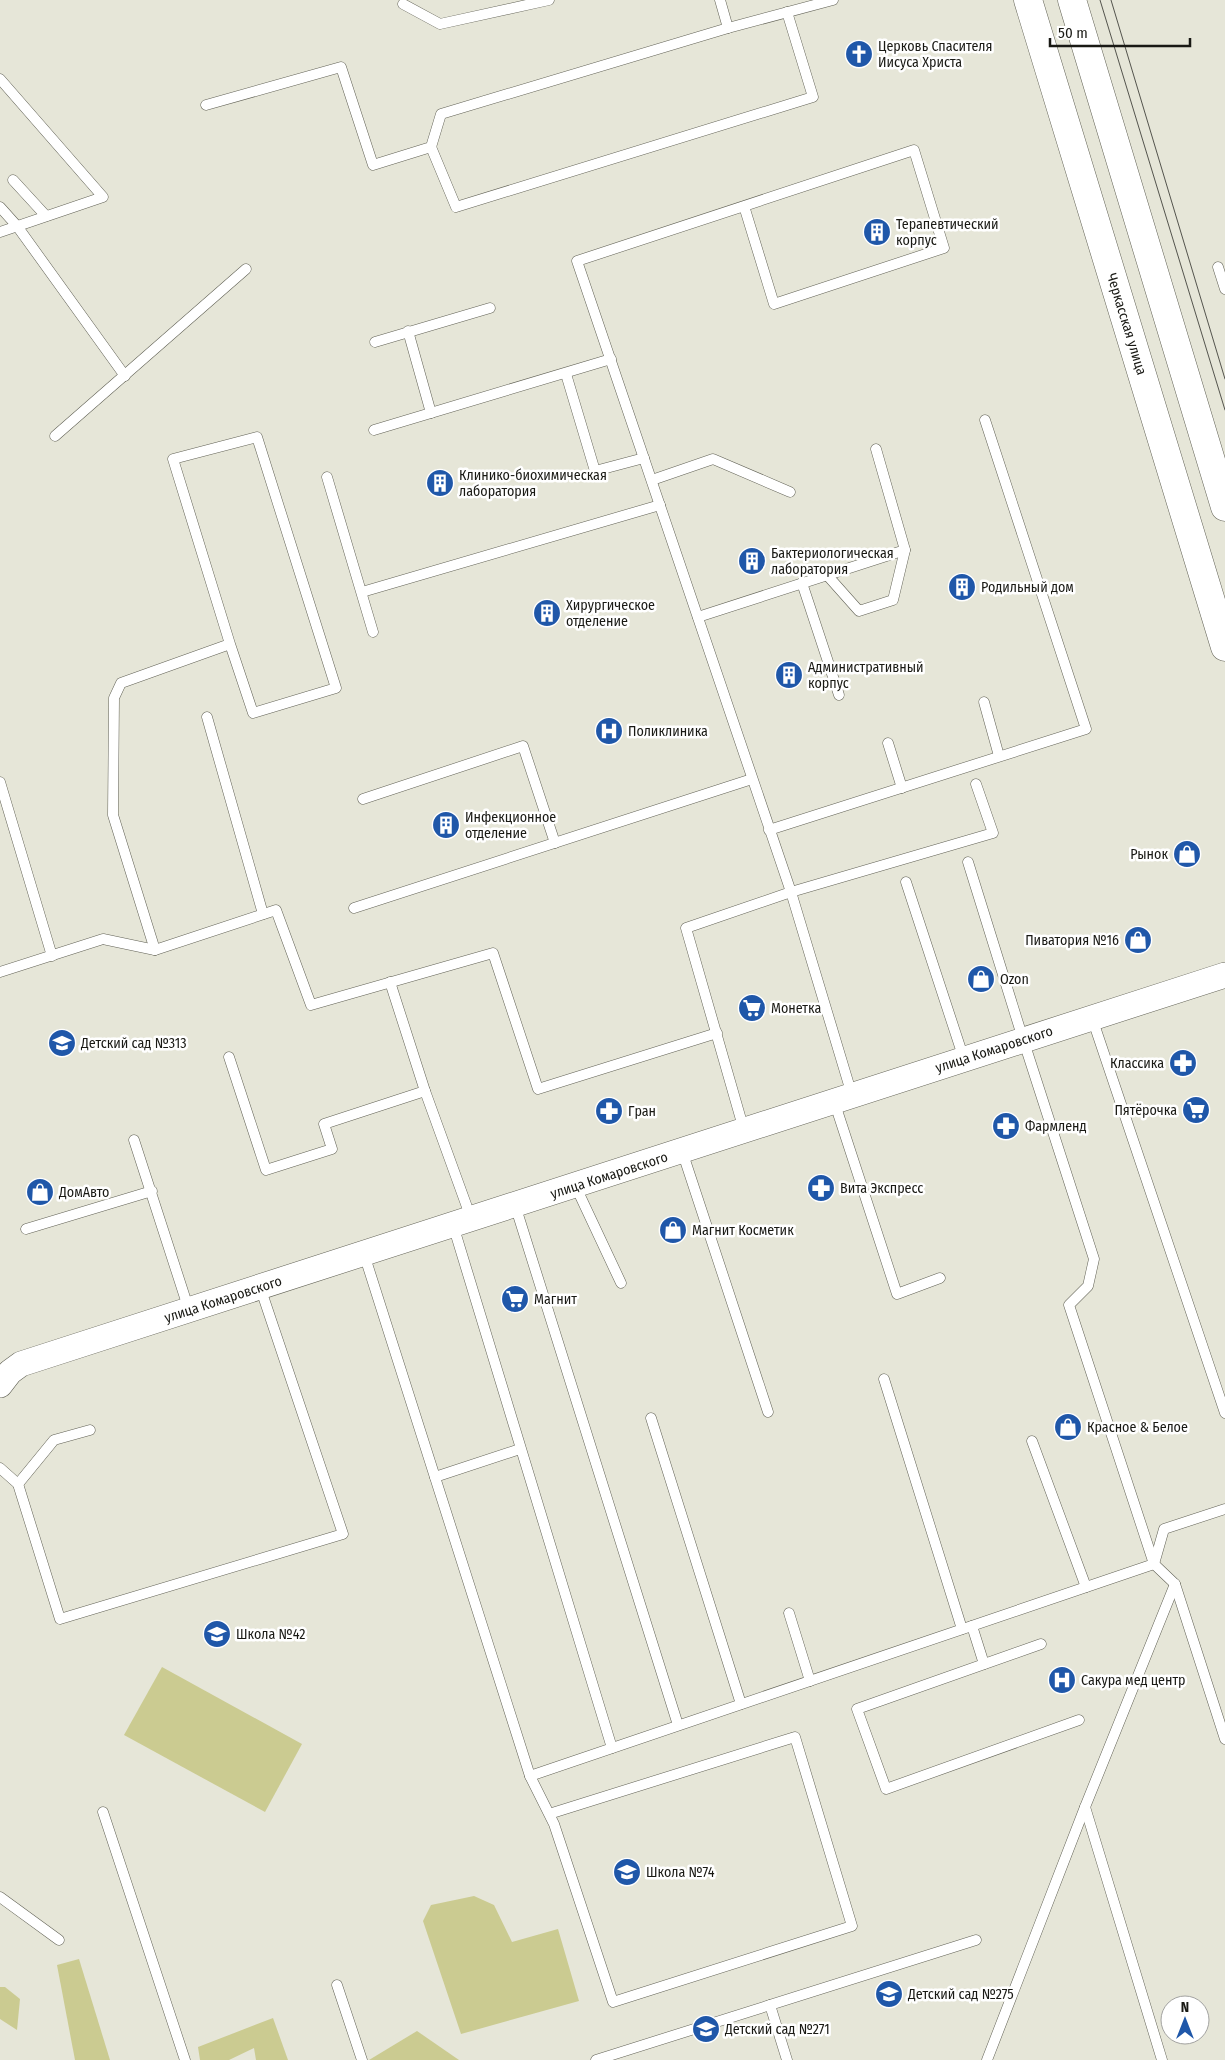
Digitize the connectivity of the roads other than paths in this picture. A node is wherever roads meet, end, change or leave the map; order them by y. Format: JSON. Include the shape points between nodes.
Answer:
{"nodes":[{"id":1,"x":550,"y":0,"type":"edge"},
{"id":2,"x":720,"y":0,"type":"edge"},
{"id":3,"x":833,"y":0,"type":"edge"},
{"id":4,"x":1028,"y":0,"type":"edge"},
{"id":5,"x":1072,"y":0,"type":"edge"},
{"id":6,"x":404,"y":4,"type":"dead end"},
{"id":7,"x":787,"y":12,"type":"junction"},
{"id":8,"x":728,"y":28,"type":"junction"},
{"id":9,"x":0,"y":79,"type":"edge"},
{"id":10,"x":206,"y":105,"type":"dead end"},
{"id":11,"x":431,"y":147,"type":"junction"},
{"id":12,"x":13,"y":180,"type":"dead end"},
{"id":13,"x":744,"y":206,"type":"junction"},
{"id":14,"x":0,"y":207,"type":"edge"},
{"id":15,"x":46,"y":216,"type":"junction"},
{"id":16,"x":17,"y":226,"type":"junction"},
{"id":17,"x":0,"y":232,"type":"edge"},
{"id":18,"x":1218,"y":267,"type":"dead end"},
{"id":19,"x":246,"y":269,"type":"dead end"},
{"id":20,"x":1225,"y":289,"type":"edge"},
{"id":21,"x":490,"y":308,"type":"dead end"},
{"id":22,"x":408,"y":331,"type":"junction"},
{"id":23,"x":375,"y":342,"type":"dead end"},
{"id":24,"x":611,"y":359,"type":"junction"},
{"id":25,"x":566,"y":374,"type":"junction"},
{"id":26,"x":125,"y":376,"type":"junction"},
{"id":27,"x":431,"y":413,"type":"junction"},
{"id":28,"x":985,"y":420,"type":"dead end"},
{"id":29,"x":374,"y":430,"type":"dead end"},
{"id":30,"x":55,"y":436,"type":"dead end"},
{"id":31,"x":876,"y":449,"type":"dead end"},
{"id":32,"x":644,"y":458,"type":"junction"},
{"id":33,"x":327,"y":477,"type":"dead end"},
{"id":34,"x":652,"y":480,"type":"junction"},
{"id":35,"x":790,"y":492,"type":"dead end"},
{"id":36,"x":660,"y":505,"type":"junction"},
{"id":37,"x":1225,"y":507,"type":"edge"},
{"id":38,"x":905,"y":550,"type":"junction"},
{"id":39,"x":827,"y":575,"type":"junction"},
{"id":40,"x":802,"y":583,"type":"junction"},
{"id":41,"x":362,"y":592,"type":"junction"},
{"id":42,"x":698,"y":617,"type":"junction"},
{"id":43,"x":374,"y":632,"type":"dead end"},
{"id":44,"x":230,"y":644,"type":"junction"},
{"id":45,"x":1225,"y":647,"type":"edge"},
{"id":46,"x":839,"y":695,"type":"dead end"},
{"id":47,"x":984,"y":702,"type":"dead end"},
{"id":48,"x":207,"y":717,"type":"dead end"},
{"id":49,"x":888,"y":743,"type":"dead end"},
{"id":50,"x":1000,"y":756,"type":"junction"},
{"id":51,"x":752,"y":779,"type":"junction"},
{"id":52,"x":0,"y":782,"type":"edge"},
{"id":53,"x":976,"y":784,"type":"dead end"},
{"id":54,"x":902,"y":788,"type":"junction"},
{"id":55,"x":363,"y":799,"type":"dead end"},
{"id":56,"x":769,"y":830,"type":"junction"},
{"id":57,"x":555,"y":843,"type":"junction"},
{"id":58,"x":968,"y":862,"type":"dead end"},
{"id":59,"x":906,"y":882,"type":"dead end"},
{"id":60,"x":791,"y":892,"type":"junction"},
{"id":61,"x":354,"y":908,"type":"dead end"},
{"id":62,"x":264,"y":914,"type":"junction"},
{"id":63,"x":155,"y":950,"type":"junction"},
{"id":64,"x":52,"y":956,"type":"junction"},
{"id":65,"x":0,"y":972,"type":"edge"},
{"id":66,"x":1225,"y":975,"type":"edge"},
{"id":67,"x":390,"y":982,"type":"junction"},
{"id":68,"x":1092,"y":1017,"type":"junction"},
{"id":69,"x":717,"y":1033,"type":"junction"},
{"id":70,"x":1023,"y":1040,"type":"junction"},
{"id":71,"x":229,"y":1057,"type":"dead end"},
{"id":72,"x":964,"y":1059,"type":"junction"},
{"id":73,"x":426,"y":1091,"type":"junction"},
{"id":74,"x":843,"y":1098,"type":"junction"},
{"id":75,"x":744,"y":1130,"type":"junction"},
{"id":76,"x":134,"y":1140,"type":"dead end"},
{"id":77,"x":682,"y":1151,"type":"junction"},
{"id":78,"x":575,"y":1185,"type":"junction"},
{"id":79,"x":152,"y":1191,"type":"junction"},
{"id":80,"x":515,"y":1204,"type":"junction"},
{"id":81,"x":462,"y":1221,"type":"junction"},
{"id":82,"x":26,"y":1229,"type":"dead end"},
{"id":83,"x":364,"y":1253,"type":"junction"},
{"id":84,"x":940,"y":1278,"type":"dead end"},
{"id":85,"x":621,"y":1283,"type":"dead end"},
{"id":86,"x":260,"y":1287,"type":"junction"},
{"id":87,"x":189,"y":1310,"type":"junction"},
{"id":88,"x":884,"y":1379,"type":"dead end"},
{"id":89,"x":0,"y":1385,"type":"edge"},
{"id":90,"x":768,"y":1412,"type":"dead end"},
{"id":91,"x":1225,"y":1413,"type":"edge"},
{"id":92,"x":651,"y":1418,"type":"dead end"},
{"id":93,"x":90,"y":1430,"type":"dead end"},
{"id":94,"x":1032,"y":1441,"type":"dead end"},
{"id":95,"x":520,"y":1449,"type":"junction"},
{"id":96,"x":0,"y":1468,"type":"edge"},
{"id":97,"x":435,"y":1477,"type":"junction"},
{"id":98,"x":18,"y":1484,"type":"junction"},
{"id":99,"x":1225,"y":1509,"type":"edge"},
{"id":100,"x":1154,"y":1564,"type":"junction"},
{"id":101,"x":1175,"y":1584,"type":"junction"},
{"id":102,"x":1086,"y":1587,"type":"junction"},
{"id":103,"x":789,"y":1613,"type":"dead end"},
{"id":104,"x":972,"y":1626,"type":"junction"},
{"id":105,"x":962,"y":1629,"type":"junction"},
{"id":106,"x":1041,"y":1644,"type":"dead end"},
{"id":107,"x":984,"y":1664,"type":"junction"},
{"id":108,"x":810,"y":1681,"type":"junction"},
{"id":109,"x":741,"y":1704,"type":"junction"},
{"id":110,"x":1079,"y":1720,"type":"dead end"},
{"id":111,"x":678,"y":1725,"type":"junction"},
{"id":112,"x":1225,"y":1739,"type":"edge"},
{"id":113,"x":612,"y":1748,"type":"junction"},
{"id":114,"x":530,"y":1776,"type":"junction"},
{"id":115,"x":1085,"y":1807,"type":"junction"},
{"id":116,"x":103,"y":1812,"type":"dead end"},
{"id":117,"x":548,"y":1814,"type":"junction"},
{"id":118,"x":0,"y":1897,"type":"edge"},
{"id":119,"x":59,"y":1940,"type":"dead end"},
{"id":120,"x":976,"y":1940,"type":"dead end"},
{"id":121,"x":337,"y":1985,"type":"dead end"},
{"id":122,"x":770,"y":2005,"type":"junction"},
{"id":123,"x":185,"y":2060,"type":"edge"},
{"id":124,"x":362,"y":2060,"type":"edge"},
{"id":125,"x":596,"y":2060,"type":"edge"},
{"id":126,"x":787,"y":2060,"type":"edge"},
{"id":127,"x":987,"y":2060,"type":"edge"},
{"id":128,"x":1162,"y":2060,"type":"edge"}],
"edges":[{"from":1,"to":6,"type":"lane","via":[[440,24]]},
{"from":2,"to":8,"type":"lane"},
{"from":3,"to":7,"type":"lane"},
{"from":4,"to":45,"type":"main road","name":"Черкасская улица"},
{"from":5,"to":37,"type":"main road"},
{"from":7,"to":8,"type":"lane"},
{"from":7,"to":11,"type":"lane","via":[[813,97],[456,207]]},
{"from":8,"to":11,"type":"lane","via":[[441,114]]},
{"from":9,"to":15,"type":"lane","via":[[103,197]]},
{"from":10,"to":11,"type":"lane","via":[[341,67],[374,165]]},
{"from":12,"to":15,"type":"lane"},
{"from":13,"to":13,"type":"lane","via":[[914,150],[944,248],[774,304]]},
{"from":13,"to":24,"type":"lane","via":[[577,261]]},
{"from":14,"to":16,"type":"lane"},
{"from":15,"to":16,"type":"lane"},
{"from":16,"to":17,"type":"lane"},
{"from":16,"to":26,"type":"lane"},
{"from":18,"to":20,"type":"lane"},
{"from":19,"to":26,"type":"lane"},
{"from":21,"to":22,"type":"lane"},
{"from":22,"to":23,"type":"lane"},
{"from":22,"to":27,"type":"lane"},
{"from":24,"to":25,"type":"lane"},
{"from":24,"to":32,"type":"lane"},
{"from":25,"to":27,"type":"lane"},
{"from":25,"to":32,"type":"lane","via":[[595,471]]},
{"from":26,"to":30,"type":"lane"},
{"from":27,"to":29,"type":"lane"},
{"from":28,"to":50,"type":"lane","via":[[1086,729]]},
{"from":31,"to":38,"type":"lane"},
{"from":32,"to":34,"type":"lane"},
{"from":33,"to":41,"type":"lane"},
{"from":34,"to":35,"type":"lane","via":[[713,459]]},
{"from":34,"to":36,"type":"lane"},
{"from":36,"to":41,"type":"lane"},
{"from":36,"to":42,"type":"lane"},
{"from":38,"to":39,"type":"lane"},
{"from":38,"to":39,"type":"lane","via":[[893,600],[859,611]]},
{"from":39,"to":40,"type":"lane"},
{"from":40,"to":42,"type":"lane"},
{"from":40,"to":46,"type":"lane"},
{"from":41,"to":43,"type":"lane"},
{"from":42,"to":51,"type":"lane"},
{"from":44,"to":44,"type":"lane","via":[[174,459],[257,437],[336,688],[252,713]]},
{"from":44,"to":63,"type":"lane","via":[[121,683],[114,698],[113,815]]},
{"from":47,"to":50,"type":"lane"},
{"from":48,"to":62,"type":"lane"},
{"from":49,"to":54,"type":"lane"},
{"from":50,"to":54,"type":"lane"},
{"from":51,"to":56,"type":"lane"},
{"from":51,"to":57,"type":"lane"},
{"from":52,"to":64,"type":"lane"},
{"from":53,"to":60,"type":"lane","via":[[993,833]]},
{"from":54,"to":56,"type":"lane"},
{"from":55,"to":57,"type":"lane","via":[[523,746]]},
{"from":56,"to":60,"type":"lane"},
{"from":57,"to":61,"type":"lane"},
{"from":58,"to":70,"type":"lane"},
{"from":59,"to":72,"type":"lane"},
{"from":60,"to":69,"type":"lane","via":[[686,928]]},
{"from":60,"to":74,"type":"lane"},
{"from":62,"to":63,"type":"lane"},
{"from":62,"to":67,"type":"lane","via":[[276,910],[311,1005]]},
{"from":63,"to":64,"type":"lane","via":[[103,939]]},
{"from":64,"to":65,"type":"lane"},
{"from":66,"to":68,"type":"street","name":"улица Комаровского"},
{"from":67,"to":69,"type":"lane","via":[[493,953],[538,1089]]},
{"from":67,"to":73,"type":"lane"},
{"from":68,"to":70,"type":"street","name":"улица Комаровского"},
{"from":68,"to":91,"type":"lane"},
{"from":69,"to":75,"type":"lane"},
{"from":70,"to":72,"type":"street","name":"улица Комаровского"},
{"from":70,"to":100,"type":"lane","via":[[1094,1259],[1088,1286],[1069,1305]]},
{"from":71,"to":73,"type":"lane","via":[[266,1170],[332,1149],[324,1124]]},
{"from":72,"to":74,"type":"street","name":"улица Комаровского"},
{"from":73,"to":81,"type":"lane"},
{"from":74,"to":75,"type":"street","name":"улица Комаровского"},
{"from":74,"to":84,"type":"lane","via":[[897,1294]]},
{"from":75,"to":77,"type":"street","name":"улица Комаровского"},
{"from":76,"to":79,"type":"lane"},
{"from":77,"to":78,"type":"street","name":"улица Комаровского"},
{"from":77,"to":90,"type":"lane"},
{"from":78,"to":80,"type":"street","name":"улица Комаровского"},
{"from":78,"to":85,"type":"lane"},
{"from":79,"to":82,"type":"lane"},
{"from":79,"to":87,"type":"lane"},
{"from":80,"to":81,"type":"street","name":"улица Комаровского"},
{"from":80,"to":111,"type":"lane"},
{"from":81,"to":83,"type":"street","name":"улица Комаровского"},
{"from":81,"to":95,"type":"lane"},
{"from":83,"to":86,"type":"street","name":"улица Комаровского"},
{"from":83,"to":97,"type":"lane"},
{"from":86,"to":87,"type":"street","name":"улица Комаровского"},
{"from":86,"to":98,"type":"lane","via":[[342,1534],[60,1619]]},
{"from":87,"to":89,"type":"street","name":"улица Комаровского","via":[[21,1364]]},
{"from":88,"to":105,"type":"lane"},
{"from":92,"to":109,"type":"lane"},
{"from":93,"to":98,"type":"lane","via":[[54,1440]]},
{"from":94,"to":102,"type":"lane"},
{"from":95,"to":97,"type":"lane"},
{"from":95,"to":113,"type":"lane"},
{"from":96,"to":98,"type":"lane"},
{"from":97,"to":114,"type":"lane"},
{"from":99,"to":100,"type":"lane","via":[[1164,1529]]},
{"from":100,"to":101,"type":"lane"},
{"from":100,"to":102,"type":"lane"},
{"from":101,"to":112,"type":"lane"},
{"from":101,"to":115,"type":"lane"},
{"from":102,"to":104,"type":"lane"},
{"from":103,"to":108,"type":"lane"},
{"from":104,"to":105,"type":"lane"},
{"from":104,"to":107,"type":"lane"},
{"from":105,"to":108,"type":"lane"},
{"from":106,"to":107,"type":"lane"},
{"from":107,"to":110,"type":"lane","via":[[858,1709],[886,1789]]},
{"from":108,"to":109,"type":"lane"},
{"from":109,"to":111,"type":"lane"},
{"from":111,"to":113,"type":"lane"},
{"from":113,"to":114,"type":"lane"},
{"from":114,"to":117,"type":"lane"},
{"from":115,"to":127,"type":"lane"},
{"from":115,"to":128,"type":"lane"},
{"from":116,"to":123,"type":"lane"},
{"from":117,"to":117,"type":"lane","via":[[613,2002],[852,1926],[795,1737]]},
{"from":118,"to":119,"type":"lane"},
{"from":120,"to":122,"type":"lane"},
{"from":121,"to":124,"type":"lane"},
{"from":122,"to":125,"type":"lane"},
{"from":122,"to":126,"type":"lane"}]}
